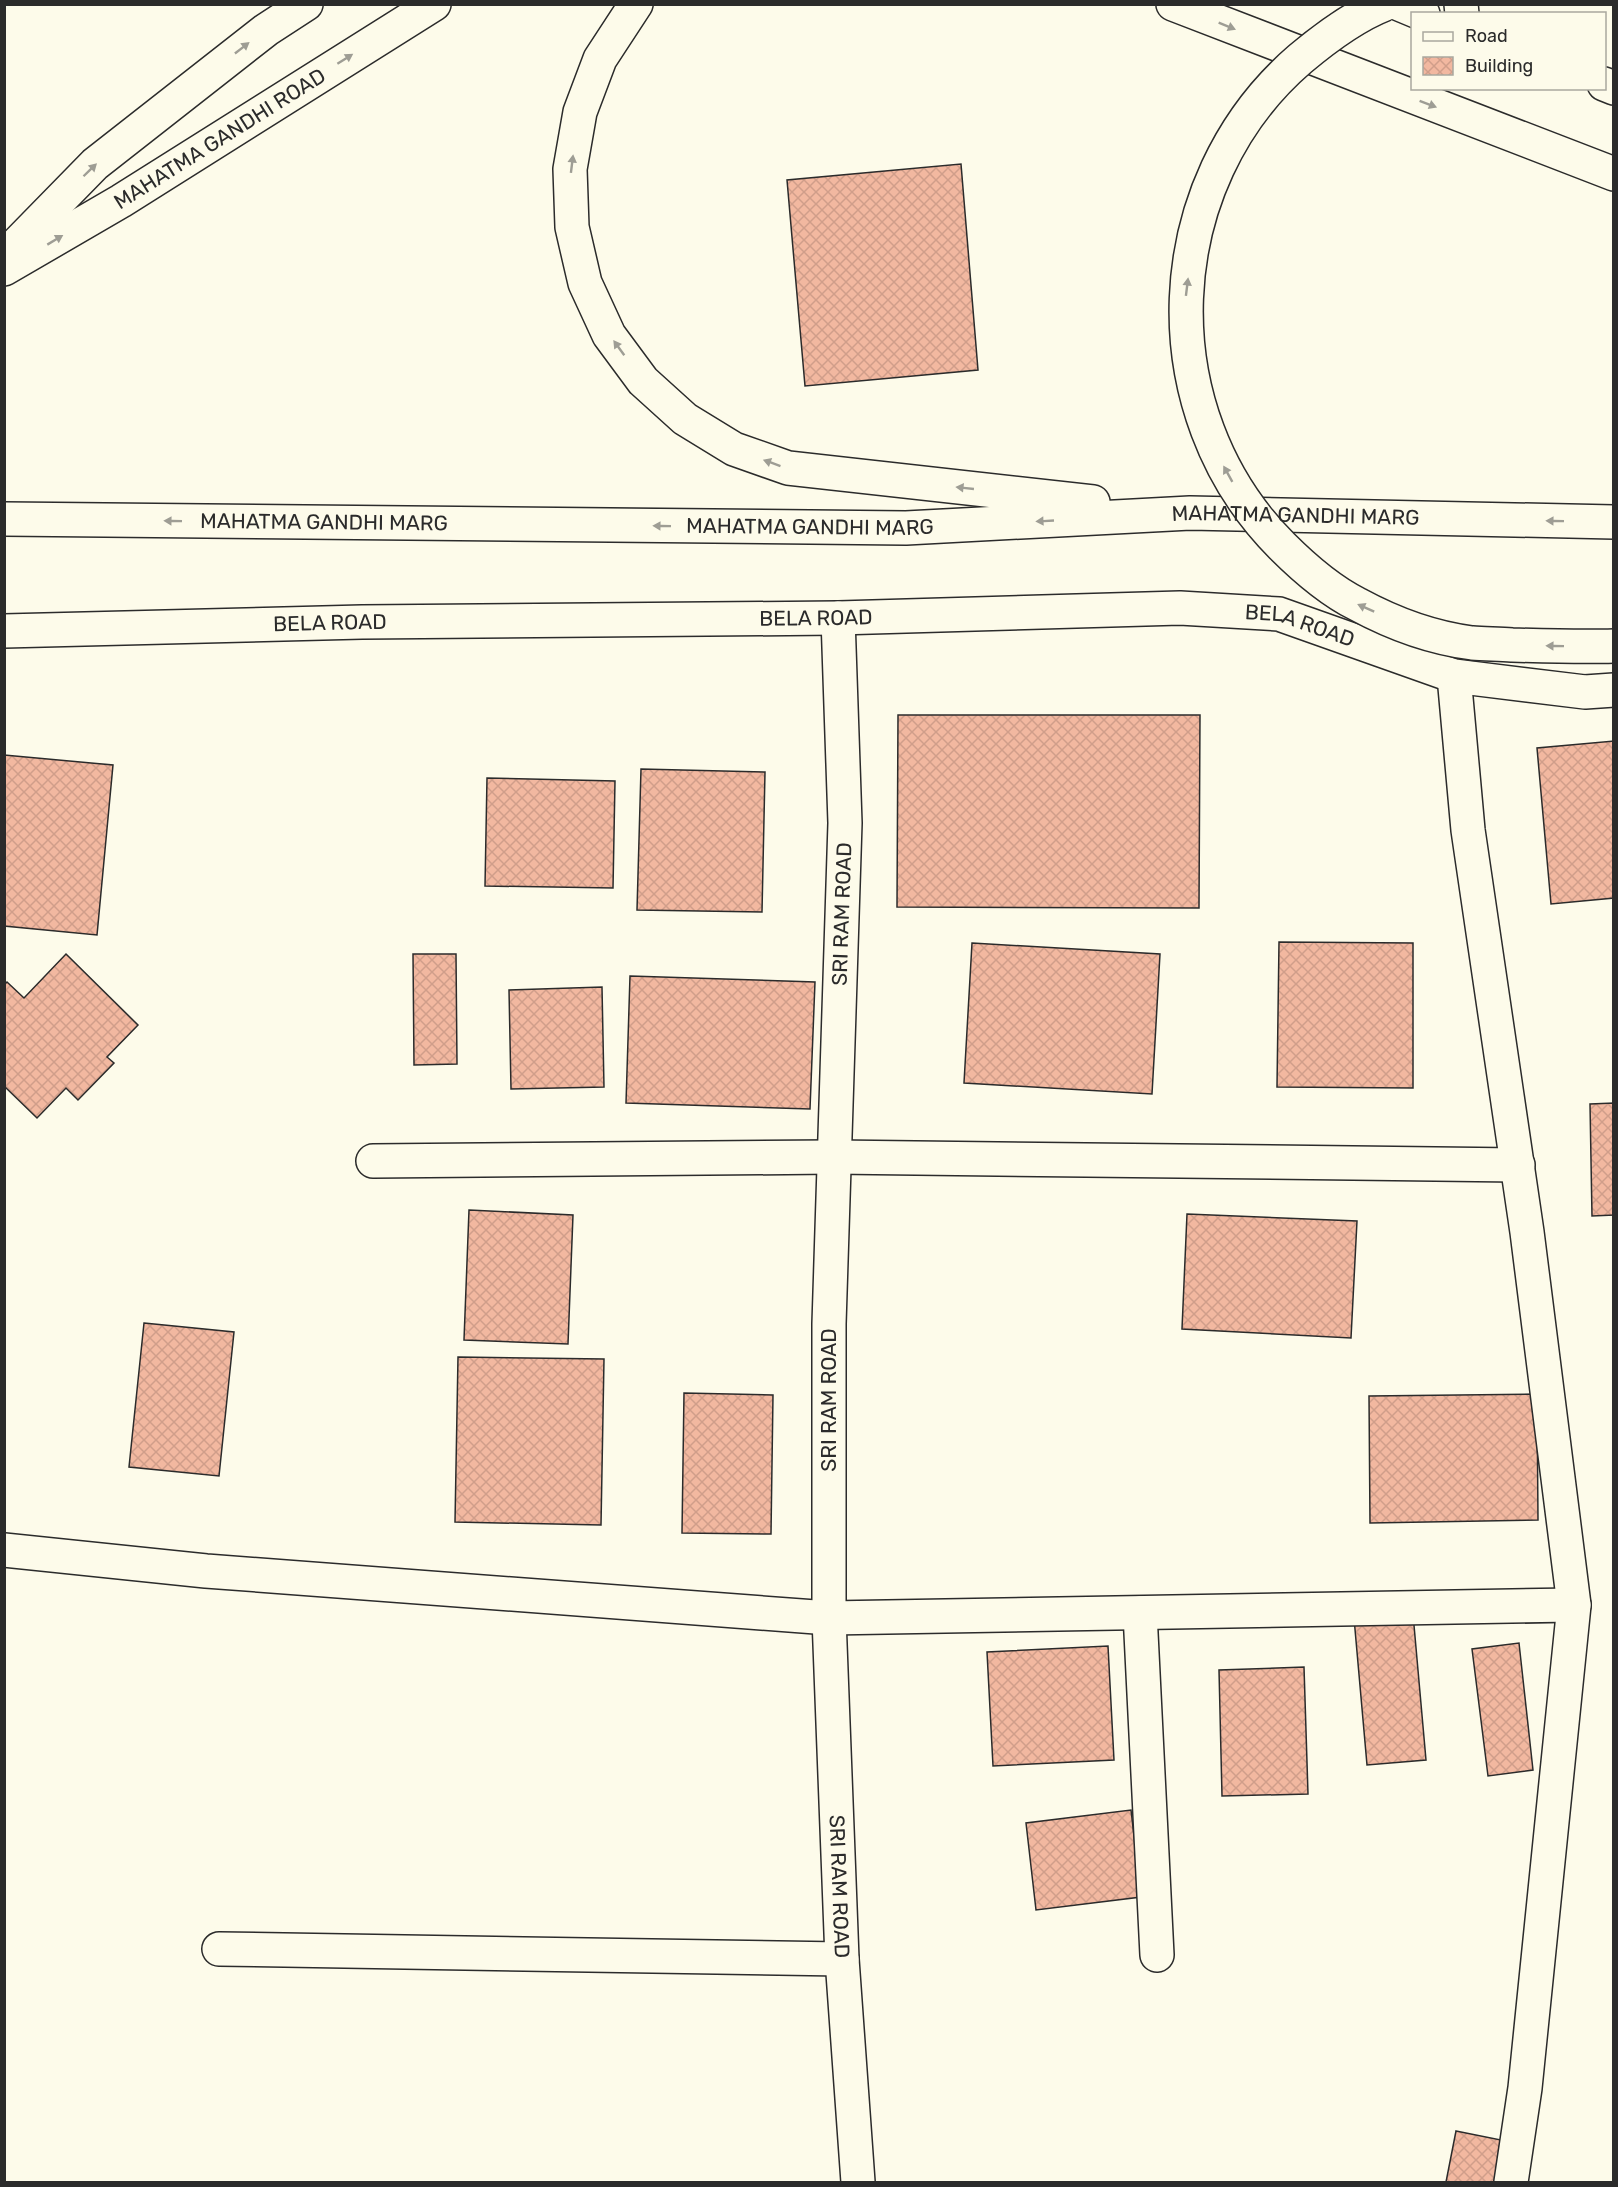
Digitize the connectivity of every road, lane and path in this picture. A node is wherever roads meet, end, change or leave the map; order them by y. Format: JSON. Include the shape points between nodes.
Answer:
{"nodes":[{"id":1,"x":306,"y":4,"type":"edge"},
{"id":2,"x":434,"y":4,"type":"edge"},
{"id":3,"x":636,"y":4,"type":"edge"},
{"id":4,"x":1173,"y":4,"type":"edge"},
{"id":5,"x":1385,"y":4,"type":"edge"},
{"id":6,"x":1399,"y":4,"type":"edge"},
{"id":7,"x":1418,"y":12,"type":"edge"},
{"id":8,"x":1614,"y":174,"type":"edge"},
{"id":9,"x":4,"y":256,"type":"edge"},
{"id":10,"x":4,"y":269,"type":"edge"},
{"id":11,"x":1190,"y":513,"type":"junction"},
{"id":12,"x":4,"y":519,"type":"edge"},
{"id":13,"x":1614,"y":522,"type":"edge"},
{"id":14,"x":838,"y":618,"type":"junction"},
{"id":15,"x":4,"y":631,"type":"edge"},
{"id":16,"x":1614,"y":646,"type":"edge"},
{"id":17,"x":1454,"y":676,"type":"junction"},
{"id":18,"x":1614,"y":690,"type":"edge"},
{"id":19,"x":834,"y":1157,"type":"junction"},
{"id":20,"x":374,"y":1161,"type":"dead end"},
{"id":21,"x":1518,"y":1165,"type":"junction"},
{"id":22,"x":4,"y":1550,"type":"edge"},
{"id":23,"x":1574,"y":1605,"type":"junction"},
{"id":24,"x":1140,"y":1613,"type":"junction"},
{"id":25,"x":829,"y":1618,"type":"junction"},
{"id":26,"x":219,"y":1949,"type":"dead end"},
{"id":27,"x":1157,"y":1955,"type":"dead end"},
{"id":28,"x":842,"y":1959,"type":"junction"},
{"id":29,"x":858,"y":2182,"type":"edge"},
{"id":30,"x":1511,"y":2182,"type":"edge"}],
"edges":[{"from":9,"to":1,"type":"main road","one_way":true,"via":[[95,164],[266,30]]},
{"from":10,"to":2,"type":"main road","name":"MAHATMA GANDHI ROAD","one_way":true,"via":[[121,201]]},
{"from":11,"to":3,"type":"main road","one_way":true,"via":[[788,468],[734,449],[685,419],[643,381],[609,335],[585,283],[572,227],[570,169],[580,112],[600,59]]},
{"from":4,"to":8,"type":"main road","one_way":true},
{"from":16,"to":5,"type":"main road","one_way":true,"bridge":true,"via":[[1471,643],[1412,628],[1356,604],[1306,570],[1263,526],[1228,476],[1203,420],[1188,361],[1185,300],[1193,239],[1211,180],[1240,127],[1278,78],[1324,39]]},
{"from":6,"to":7,"type":"main road"},
{"from":11,"to":12,"type":"main road","name":"MAHATMA GANDHI MARG","one_way":true,"via":[[906,528]]},
{"from":13,"to":11,"type":"main road","name":"MAHATMA GANDHI MARG","one_way":true},
{"from":14,"to":15,"type":"main road","name":"BELA ROAD","via":[[362,622]]},
{"from":14,"to":17,"type":"main road","name":"BELA ROAD","via":[[1180,608],[1279,614]]},
{"from":14,"to":19,"type":"main road","name":"SRI RAM ROAD","via":[[845,823]]},
{"from":17,"to":18,"type":"main road","name":"BELA ROAD","via":[[1585,692]]},
{"from":17,"to":21,"type":"main road","via":[[1468,830]]},
{"from":19,"to":20,"type":"main road"},
{"from":19,"to":21,"type":"main road"},
{"from":19,"to":25,"type":"main road","name":"SRI RAM ROAD","via":[[829,1324]]},
{"from":21,"to":23,"type":"main road"},
{"from":22,"to":25,"type":"main road","via":[[206,1572]]},
{"from":23,"to":24,"type":"main road"},
{"from":23,"to":30,"type":"main road","via":[[1525,2088]]},
{"from":24,"to":25,"type":"main road"},
{"from":24,"to":27,"type":"main road"},
{"from":25,"to":28,"type":"main road","name":"SRI RAM ROAD"},
{"from":26,"to":28,"type":"main road"},
{"from":28,"to":29,"type":"main road","name":"SRI RAM ROAD"}]}
